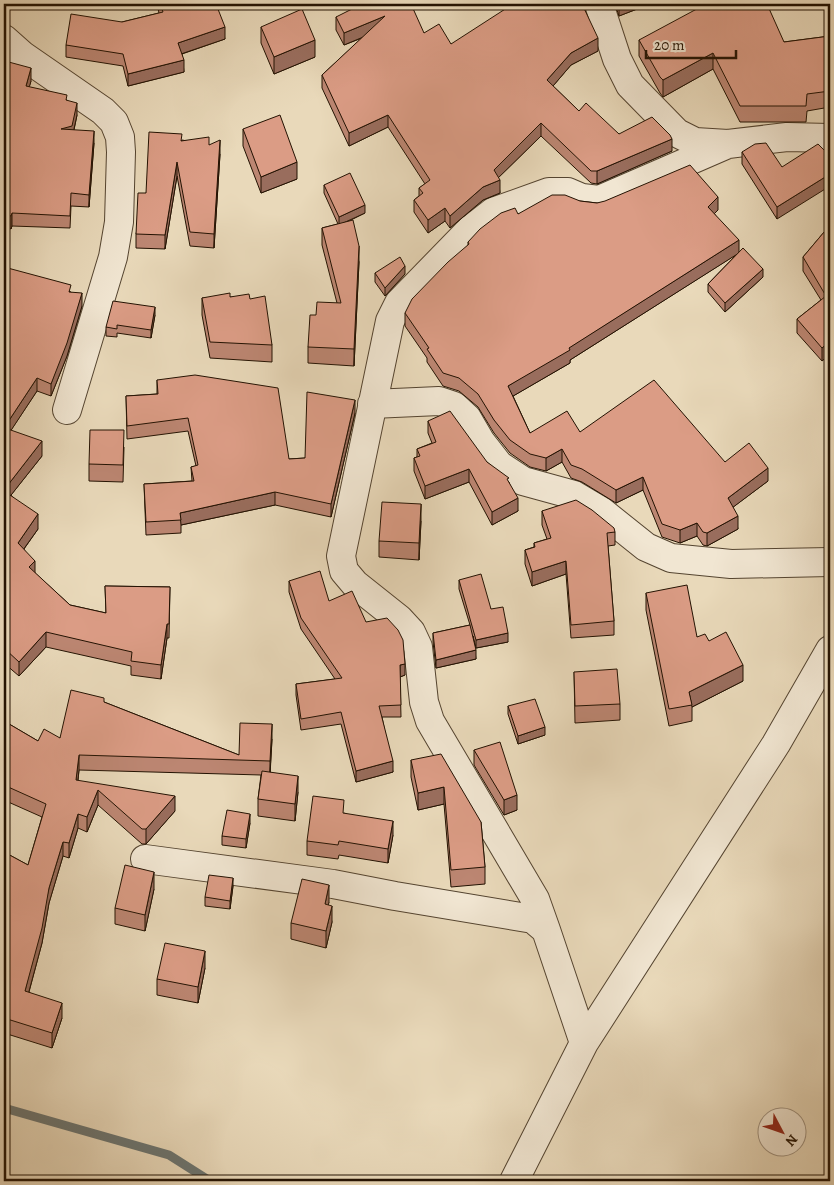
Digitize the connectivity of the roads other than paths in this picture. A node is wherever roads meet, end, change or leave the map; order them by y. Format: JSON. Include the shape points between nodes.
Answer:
{"nodes":[{"id":1,"x":598,"y":4,"type":"edge"},
{"id":2,"x":4,"y":39,"type":"edge"},
{"id":3,"x":830,"y":138,"type":"edge"},
{"id":4,"x":728,"y":144,"type":"junction"},
{"id":5,"x":372,"y":404,"type":"junction"},
{"id":6,"x":67,"y":410,"type":"dead end"},
{"id":7,"x":830,"y":562,"type":"edge"},
{"id":8,"x":830,"y":650,"type":"edge"},
{"id":9,"x":146,"y":859,"type":"dead end"},
{"id":10,"x":546,"y":930,"type":"junction"},
{"id":11,"x":584,"y":1043,"type":"junction"},
{"id":12,"x":514,"y":1181,"type":"edge"}],
"edges":[{"from":1,"to":4,"type":"street","via":[[617,59],[636,91],[677,133],[695,142]]},
{"from":2,"to":6,"type":"street","via":[[22,55],[103,110],[114,122],[120,137],[119,222],[113,257]]},
{"from":3,"to":4,"type":"street","via":[[787,137]]},
{"from":4,"to":5,"type":"street","via":[[598,200],[568,192],[550,192],[492,212],[470,230],[399,303],[390,321]]},
{"from":5,"to":7,"type":"street","via":[[438,401],[454,406],[467,418],[499,465],[523,481],[574,495],[601,511],[646,547],[671,558],[730,564]]},
{"from":5,"to":10,"type":"street","via":[[341,556],[344,571],[354,584],[411,632],[418,647],[424,702],[430,721],[535,899]]},
{"from":8,"to":11,"type":"street","via":[[776,744]]},
{"from":9,"to":10,"type":"street","via":[[333,884],[533,919]]},
{"from":10,"to":11,"type":"street"},
{"from":11,"to":12,"type":"street"}]}
